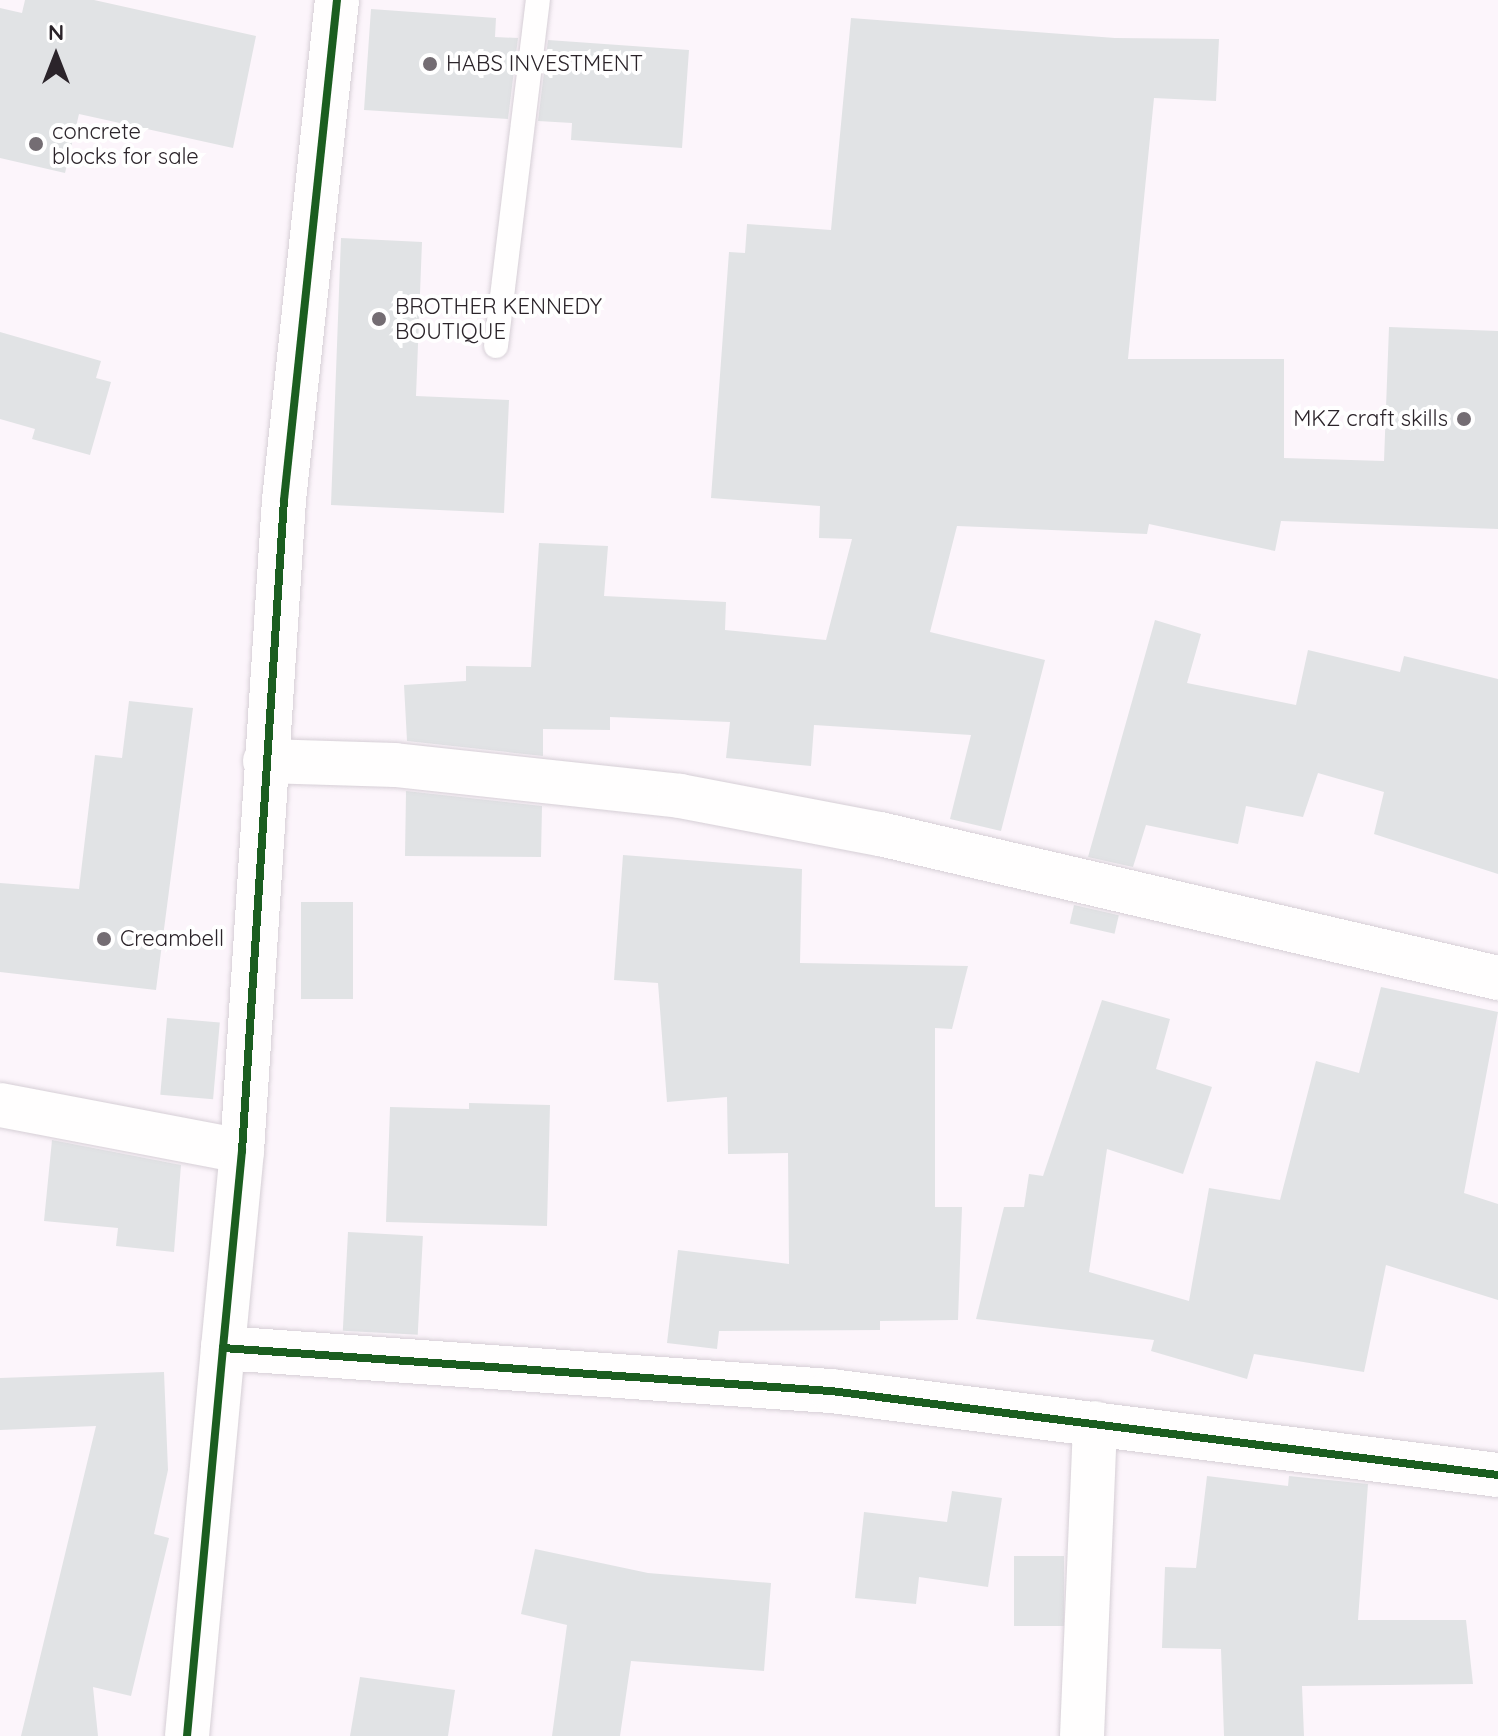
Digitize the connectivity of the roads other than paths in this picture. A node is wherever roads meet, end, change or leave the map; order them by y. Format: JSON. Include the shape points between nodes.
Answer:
{"nodes":[{"id":1,"x":337,"y":0,"type":"edge"},
{"id":2,"x":538,"y":0,"type":"edge"},
{"id":3,"x":496,"y":346,"type":"dead end"},
{"id":4,"x":265,"y":761,"type":"junction"},
{"id":5,"x":1498,"y":978,"type":"edge"},
{"id":6,"x":0,"y":1105,"type":"edge"},
{"id":7,"x":242,"y":1151,"type":"junction"},
{"id":8,"x":223,"y":1348,"type":"junction"},
{"id":9,"x":1095,"y":1423,"type":"junction"},
{"id":10,"x":1498,"y":1475,"type":"edge"},
{"id":11,"x":187,"y":1736,"type":"edge"},
{"id":12,"x":1082,"y":1736,"type":"edge"}],
"edges":[{"from":1,"to":4,"type":"street","via":[[284,500]]},
{"from":2,"to":3,"type":"lane"},
{"from":4,"to":5,"type":"street","via":[[395,765],[680,796],[880,834]]},
{"from":4,"to":7,"type":"street"},
{"from":6,"to":7,"type":"street"},
{"from":7,"to":8,"type":"street"},
{"from":8,"to":9,"type":"street","via":[[831,1391]]},
{"from":8,"to":11,"type":"street"},
{"from":9,"to":10,"type":"street"},
{"from":9,"to":12,"type":"street"}]}
